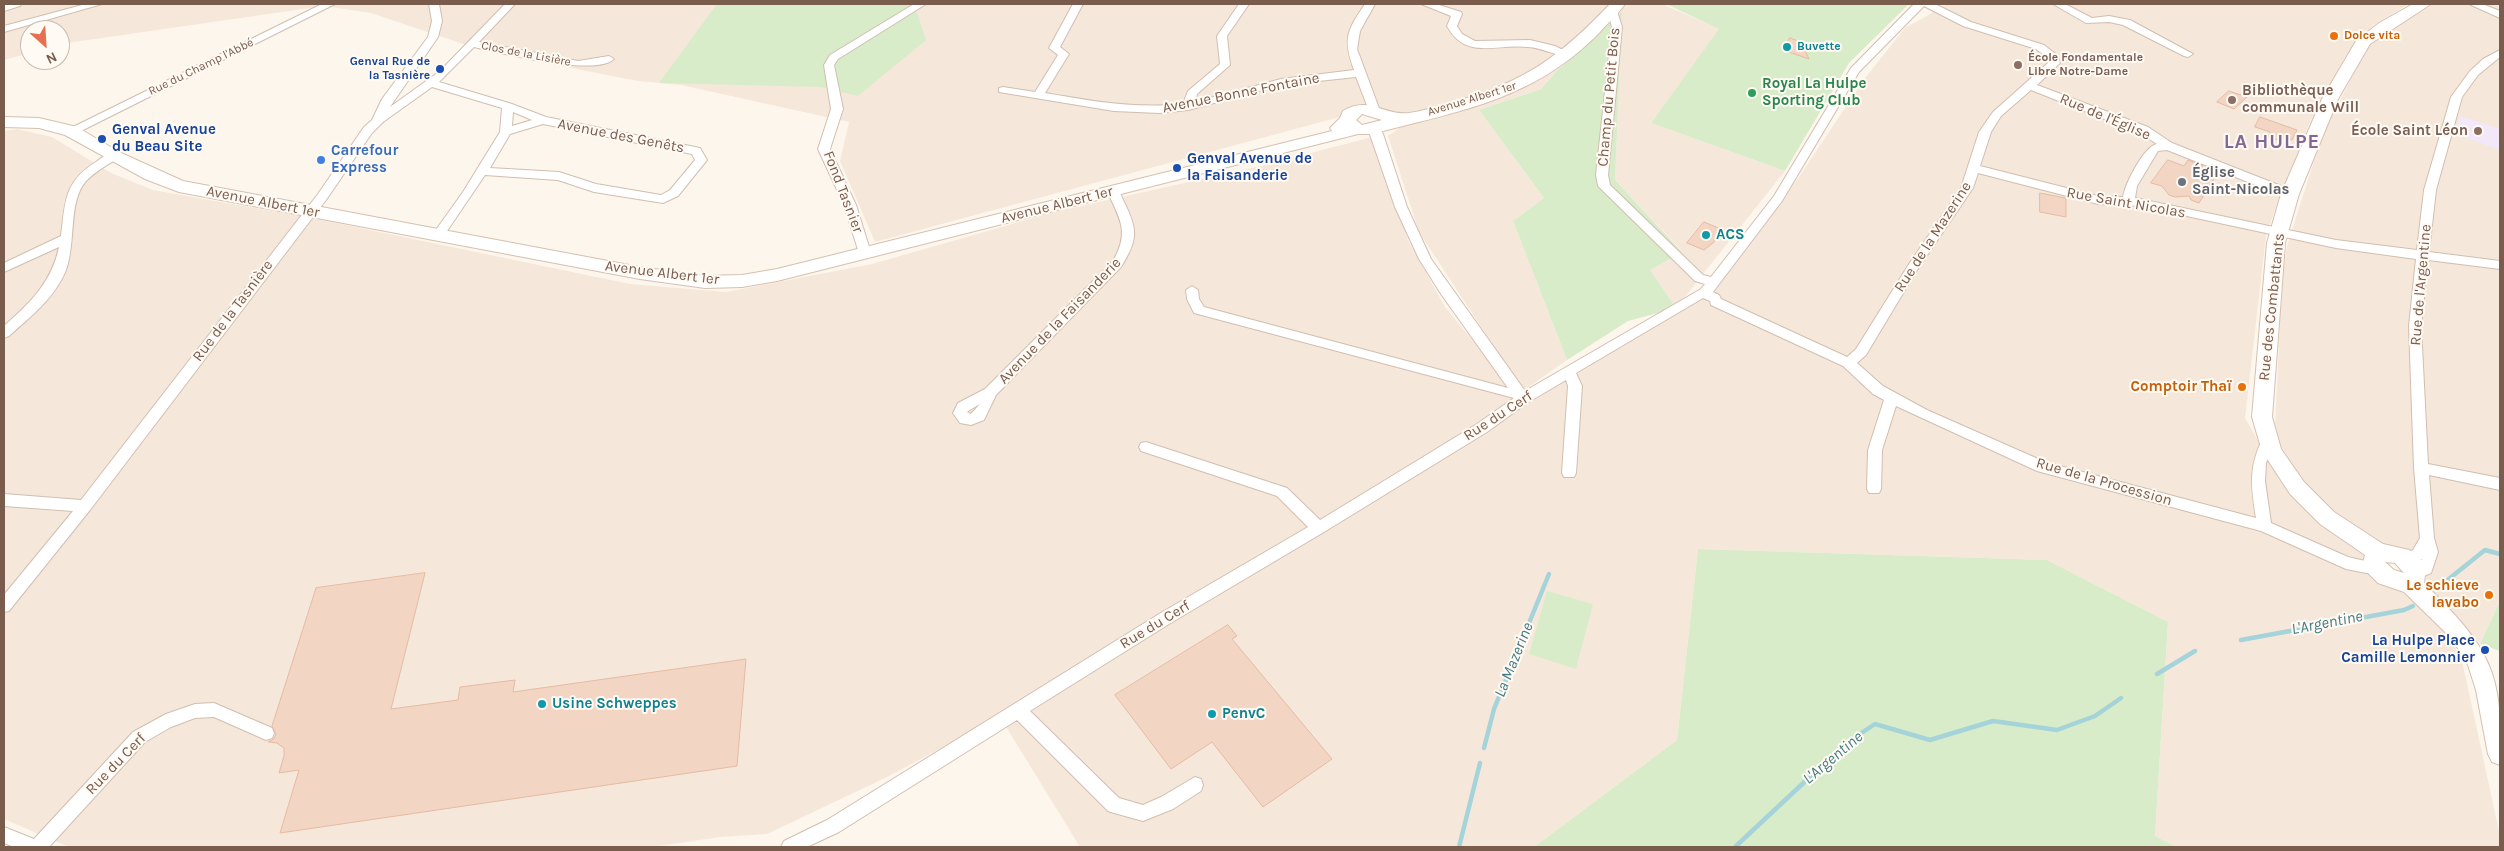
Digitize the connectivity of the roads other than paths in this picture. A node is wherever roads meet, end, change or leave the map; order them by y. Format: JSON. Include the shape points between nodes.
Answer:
{"nodes":[{"id":1,"x":16,"y":4,"type":"edge"},
{"id":2,"x":98,"y":4,"type":"edge"},
{"id":3,"x":330,"y":4,"type":"edge"},
{"id":4,"x":434,"y":4,"type":"edge"},
{"id":5,"x":510,"y":4,"type":"edge"},
{"id":6,"x":921,"y":4,"type":"edge"},
{"id":7,"x":1078,"y":4,"type":"edge"},
{"id":8,"x":1244,"y":4,"type":"edge"},
{"id":9,"x":1370,"y":4,"type":"edge"},
{"id":10,"x":1426,"y":4,"type":"edge"},
{"id":11,"x":1464,"y":4,"type":"edge"},
{"id":12,"x":2058,"y":4,"type":"edge"},
{"id":13,"x":2424,"y":4,"type":"edge"},
{"id":14,"x":2474,"y":4,"type":"edge"},
{"id":15,"x":1926,"y":5,"type":"edge"},
{"id":16,"x":1615,"y":7,"type":"edge"},
{"id":17,"x":4,"y":8,"type":"edge"},
{"id":18,"x":1457,"y":14,"type":"junction"},
{"id":19,"x":2500,"y":15,"type":"edge"},
{"id":20,"x":4,"y":29,"type":"edge"},
{"id":21,"x":473,"y":44,"type":"junction"},
{"id":22,"x":1566,"y":54,"type":"junction"},
{"id":23,"x":2188,"y":54,"type":"dead end"},
{"id":24,"x":2500,"y":54,"type":"edge"},
{"id":25,"x":609,"y":59,"type":"dead end"},
{"id":26,"x":1361,"y":73,"type":"junction"},
{"id":27,"x":432,"y":83,"type":"junction"},
{"id":28,"x":2030,"y":86,"type":"junction"},
{"id":29,"x":1003,"y":90,"type":"dead end"},
{"id":30,"x":1038,"y":96,"type":"junction"},
{"id":31,"x":508,"y":106,"type":"junction"},
{"id":32,"x":1188,"y":106,"type":"junction"},
{"id":33,"x":1368,"y":117,"type":"junction"},
{"id":34,"x":543,"y":120,"type":"junction"},
{"id":35,"x":4,"y":122,"type":"edge"},
{"id":36,"x":377,"y":122,"type":"junction"},
{"id":37,"x":71,"y":131,"type":"junction"},
{"id":38,"x":506,"y":132,"type":"junction"},
{"id":39,"x":2168,"y":146,"type":"junction"},
{"id":40,"x":113,"y":156,"type":"junction"},
{"id":41,"x":1974,"y":168,"type":"junction"},
{"id":42,"x":482,"y":171,"type":"junction"},
{"id":43,"x":1113,"y":191,"type":"junction"},
{"id":44,"x":2290,"y":194,"type":"junction"},
{"id":45,"x":2129,"y":200,"type":"junction"},
{"id":46,"x":309,"y":211,"type":"junction"},
{"id":47,"x":2279,"y":232,"type":"junction"},
{"id":48,"x":439,"y":234,"type":"junction"},
{"id":49,"x":66,"y":240,"type":"junction"},
{"id":50,"x":865,"y":253,"type":"junction"},
{"id":51,"x":2424,"y":256,"type":"junction"},
{"id":52,"x":2500,"y":265,"type":"edge"},
{"id":53,"x":4,"y":268,"type":"edge"},
{"id":54,"x":1714,"y":282,"type":"junction"},
{"id":55,"x":1192,"y":290,"type":"dead end"},
{"id":56,"x":1707,"y":299,"type":"junction"},
{"id":57,"x":4,"y":333,"type":"edge"},
{"id":58,"x":1848,"y":363,"type":"junction"},
{"id":59,"x":1569,"y":372,"type":"junction"},
{"id":60,"x":990,"y":393,"type":"dead end"},
{"id":61,"x":1520,"y":396,"type":"junction"},
{"id":62,"x":1892,"y":398,"type":"junction"},
{"id":63,"x":2269,"y":440,"type":"junction"},
{"id":64,"x":1146,"y":447,"type":"dead end"},
{"id":65,"x":2421,"y":468,"type":"junction"},
{"id":66,"x":1568,"y":473,"type":"dead end"},
{"id":67,"x":2500,"y":484,"type":"edge"},
{"id":68,"x":1874,"y":490,"type":"dead end"},
{"id":69,"x":4,"y":500,"type":"edge"},
{"id":70,"x":84,"y":506,"type":"junction"},
{"id":71,"x":2264,"y":526,"type":"junction"},
{"id":72,"x":1319,"y":528,"type":"junction"},
{"id":73,"x":2378,"y":561,"type":"junction"},
{"id":74,"x":2411,"y":572,"type":"junction"},
{"id":75,"x":4,"y":606,"type":"edge"},
{"id":76,"x":1018,"y":710,"type":"junction"},
{"id":77,"x":266,"y":733,"type":"dead end"},
{"id":78,"x":2500,"y":754,"type":"edge"},
{"id":79,"x":1195,"y":785,"type":"dead end"},
{"id":80,"x":4,"y":835,"type":"edge"},
{"id":81,"x":34,"y":847,"type":"edge"},
{"id":82,"x":38,"y":847,"type":"edge"},
{"id":83,"x":790,"y":847,"type":"edge"}],
"edges":[{"from":1,"to":17,"type":"street"},
{"from":2,"to":20,"type":"street"},
{"from":3,"to":37,"type":"street","name":"Rue du Champ l'Abbé"},
{"from":4,"to":36,"type":"street","name":"Rue de la Tasnière","via":[[437,21],[432,37],[388,99]]},
{"from":5,"to":21,"type":"street"},
{"from":6,"to":50,"type":"street","name":"Fond Tasnier","via":[[834,57],[829,65],[837,109],[824,148],[850,205]]},
{"from":7,"to":30,"type":"street","via":[[1054,48],[1064,54]]},
{"from":8,"to":32,"type":"street","via":[[1222,36],[1225,64],[1192,93]]},
{"from":9,"to":26,"type":"street","via":[[1351,39]]},
{"from":10,"to":18,"type":"street"},
{"from":11,"to":18,"type":"street"},
{"from":12,"to":23,"type":"street","via":[[2090,21],[2109,19],[2126,22]]},
{"from":13,"to":44,"type":"main road","name":"Rue des Combattants","via":[[2364,41],[2330,99]]},
{"from":14,"to":19,"type":"street"},
{"from":15,"to":28,"type":"street","name":"Rue de la Mazerine","via":[[1967,24],[2048,52],[2055,63]]},
{"from":15,"to":54,"type":"street","via":[[1855,70],[1778,198]]},
{"from":16,"to":22,"type":"main road","name":"Avenue Albert 1er"},
{"from":16,"to":54,"type":"street","name":"Champ du Petit Bois","via":[[1617,27],[1602,175],[1604,186],[1698,278]]},
{"from":18,"to":22,"type":"street","via":[[1452,26],[1454,33],[1469,44],[1534,44]]},
{"from":21,"to":25,"type":"street","name":"Clos de la Lisière","via":[[578,64]]},
{"from":21,"to":27,"type":"street"},
{"from":22,"to":33,"type":"main road","name":"Avenue Albert 1er","via":[[1539,75],[1497,94],[1416,115]]},
{"from":24,"to":51,"type":"street","name":"Rue de l'Argentine","via":[[2474,73],[2457,97],[2430,190]]},
{"from":26,"to":32,"type":"street","name":"Avenue Bonne Fontaine","via":[[1281,82]]},
{"from":26,"to":33,"type":"street"},
{"from":27,"to":31,"type":"street","name":"Avenue des Genêts"},
{"from":27,"to":36,"type":"street"},
{"from":28,"to":39,"type":"street","name":"Rue de l'Église","via":[[2144,130]]},
{"from":28,"to":41,"type":"street","name":"Rue de la Mazerine","via":[[1997,114],[1985,132]]},
{"from":29,"to":30,"type":"street","name":"Avenue Bonne Fontaine"},
{"from":30,"to":32,"type":"street","name":"Avenue Bonne Fontaine","via":[[1144,110]]},
{"from":31,"to":34,"type":"street","name":"Avenue des Genêts"},
{"from":31,"to":38,"type":"street"},
{"from":33,"to":43,"type":"main road","name":"Avenue Albert 1er","via":[[1324,138]]},
{"from":33,"to":61,"type":"street","via":[[1417,244]]},
{"from":34,"to":38,"type":"street"},
{"from":34,"to":42,"type":"street","name":"Avenue des Genêts","via":[[696,151],[701,160],[674,193],[663,199],[594,188],[559,176]]},
{"from":35,"to":37,"type":"main road","name":"Avenue Albert 1er","via":[[38,123]]},
{"from":36,"to":46,"type":"street","name":"Rue de la Tasnière"},
{"from":37,"to":40,"type":"main road","name":"Avenue Albert 1er"},
{"from":38,"to":42,"type":"street"},
{"from":39,"to":44,"type":"street","name":"Rue de l'Église"},
{"from":39,"to":45,"type":"street","via":[[2154,148],[2131,186]]},
{"from":40,"to":46,"type":"main road","name":"Avenue Albert 1er","via":[[179,186]]},
{"from":40,"to":49,"type":"street","via":[[96,165],[76,183],[69,203]]},
{"from":41,"to":45,"type":"street","name":"Rue Saint Nicolas","via":[[2090,198]]},
{"from":41,"to":58,"type":"street","name":"Rue de la Mazerine","via":[[1967,188],[1912,267],[1861,352]]},
{"from":42,"to":48,"type":"street"},
{"from":43,"to":50,"type":"main road","name":"Avenue Albert 1er"},
{"from":43,"to":60,"type":"street","name":"Avenue de la Faisanderie","via":[[1129,226],[1128,247],[1117,264]]},
{"from":44,"to":47,"type":"main road","name":"Rue des Combattants"},
{"from":45,"to":47,"type":"street","name":"Rue Saint Nicolas"},
{"from":46,"to":48,"type":"main road","name":"Avenue Albert 1er"},
{"from":46,"to":70,"type":"street","name":"Rue de la Tasnière"},
{"from":47,"to":51,"type":"street","name":"Rue Saint Nicolas","via":[[2336,244]]},
{"from":47,"to":63,"type":"main road","name":"Rue des Combattants","via":[[2262,417]]},
{"from":48,"to":50,"type":"main road","name":"Avenue Albert 1er","via":[[640,273],[705,282],[742,281]]},
{"from":49,"to":53,"type":"street"},
{"from":49,"to":57,"type":"street","via":[[63,259],[46,293]]},
{"from":51,"to":52,"type":"street","name":"Rue Saint Nicolas"},
{"from":51,"to":65,"type":"street","name":"Rue de l'Argentine","via":[[2414,326]]},
{"from":54,"to":56,"type":"street","via":[[1717,294]]},
{"from":55,"to":61,"type":"street","name":"Rue du Cerf","via":[[1200,310]]},
{"from":56,"to":58,"type":"street","name":"Rue du Cerf"},
{"from":56,"to":59,"type":"street","name":"Rue du Cerf","via":[[1679,307]]},
{"from":58,"to":62,"type":"street","name":"Rue de la Procession"},
{"from":59,"to":61,"type":"street","name":"Rue du Cerf"},
{"from":59,"to":66,"type":"street","via":[[1575,386]]},
{"from":61,"to":72,"type":"street","name":"Rue du Cerf","via":[[1482,428]]},
{"from":62,"to":68,"type":"street","via":[[1876,450]]},
{"from":62,"to":71,"type":"street","name":"Rue de la Procession","via":[[2042,467]]},
{"from":63,"to":71,"type":"street","via":[[2259,463]]},
{"from":63,"to":73,"type":"main road","name":"Rue des Combattants","via":[[2272,451],[2296,488]]},
{"from":64,"to":72,"type":"street","via":[[1282,492]]},
{"from":65,"to":67,"type":"street"},
{"from":65,"to":74,"type":"street","name":"Rue de l'Argentine","via":[[2431,558],[2426,569]]},
{"from":69,"to":70,"type":"street"},
{"from":70,"to":75,"type":"street","name":"Rue de la Tasnière"},
{"from":71,"to":73,"type":"street","name":"Rue de la Procession","via":[[2346,563]]},
{"from":72,"to":76,"type":"street","name":"Rue du Cerf"},
{"from":73,"to":74,"type":"main road","name":"Rue des Combattants","via":[[2392,580]]},
{"from":74,"to":78,"type":"main road","via":[[2474,654],[2482,673]]},
{"from":76,"to":79,"type":"street","via":[[1114,806],[1143,813],[1167,803]]},
{"from":76,"to":83,"type":"street","name":"Rue du Cerf","via":[[833,826]]},
{"from":77,"to":82,"type":"street","name":"Rue du Cerf","via":[[214,710],[195,711],[166,720],[139,737]]},
{"from":80,"to":81,"type":"street"}]}
